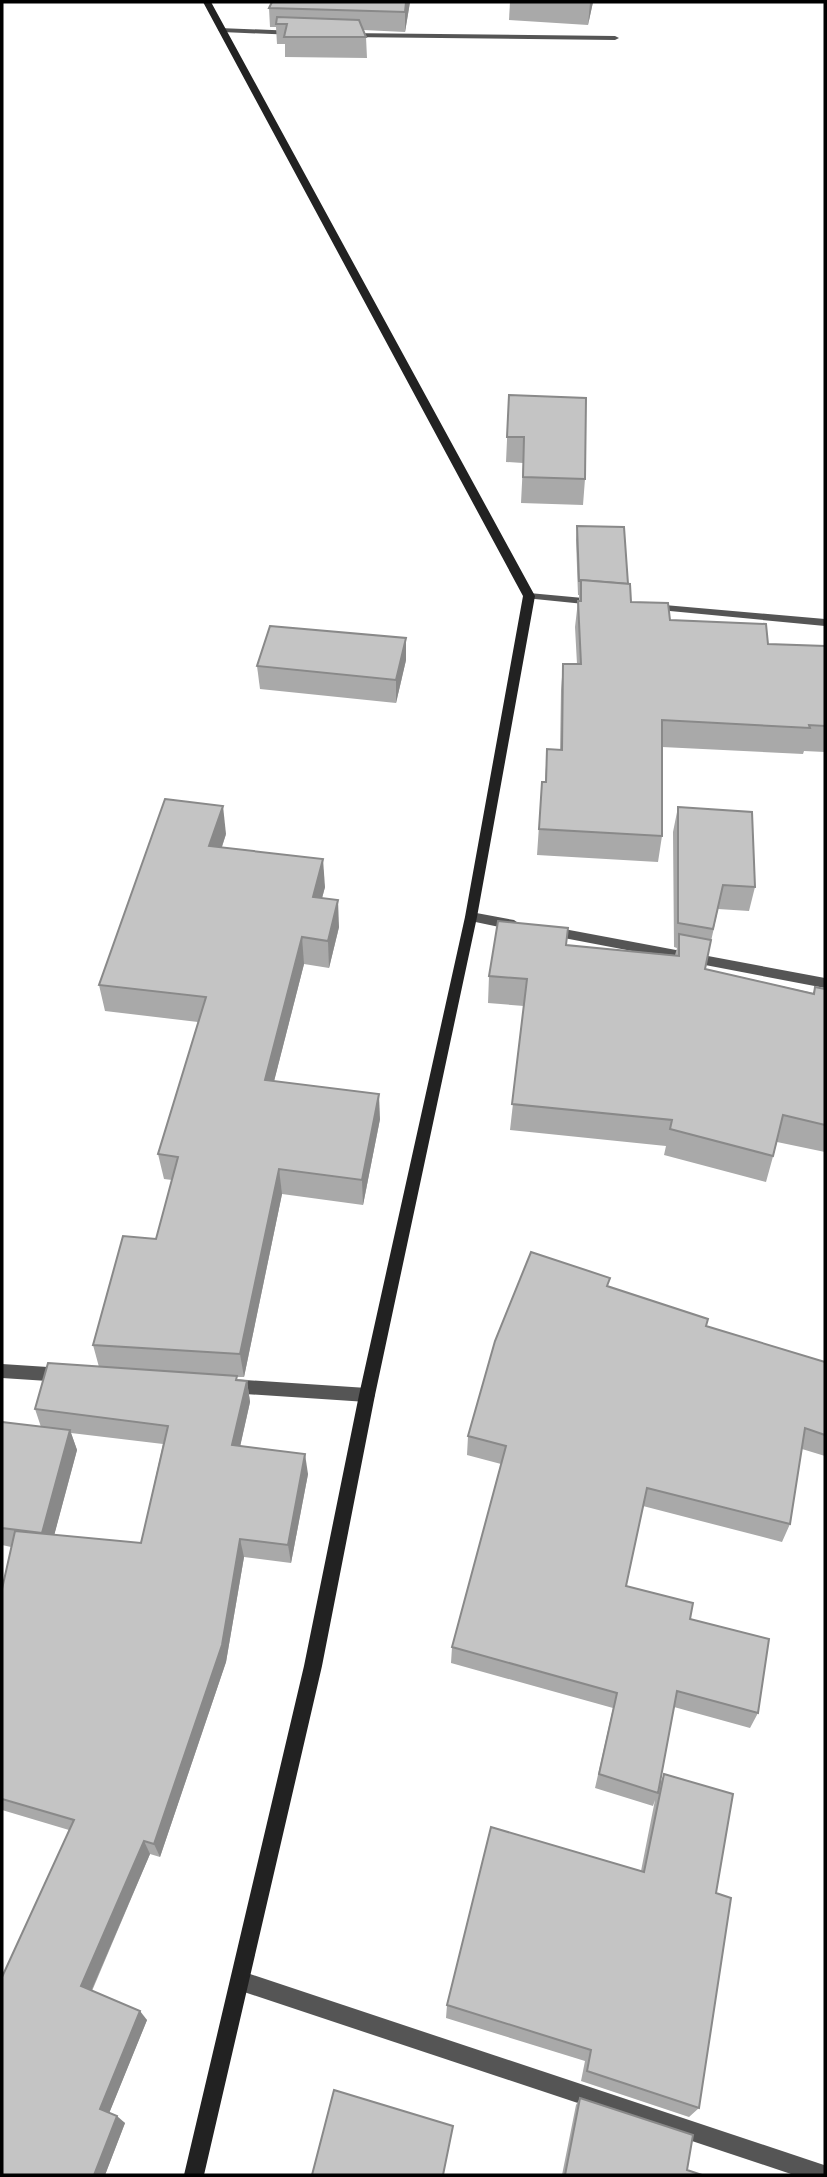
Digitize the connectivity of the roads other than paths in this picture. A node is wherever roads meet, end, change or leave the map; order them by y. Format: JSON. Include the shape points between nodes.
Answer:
{"nodes":[{"id":1,"x":207,"y":2,"type":"edge"},
{"id":2,"x":222,"y":30,"type":"junction"},
{"id":3,"x":300,"y":33,"type":"edge"},
{"id":4,"x":340,"y":35,"type":"edge"},
{"id":5,"x":615,"y":38,"type":"dead end"},
{"id":6,"x":529,"y":596,"type":"junction"},
{"id":7,"x":610,"y":604,"type":"edge"},
{"id":8,"x":637,"y":606,"type":"edge"},
{"id":9,"x":825,"y":623,"type":"edge"},
{"id":10,"x":471,"y":917,"type":"junction"},
{"id":11,"x":825,"y":983,"type":"edge"},
{"id":12,"x":2,"y":1371,"type":"edge"},
{"id":13,"x":83,"y":1376,"type":"edge"},
{"id":14,"x":218,"y":1385,"type":"edge"},
{"id":15,"x":367,"y":1395,"type":"junction"},
{"id":16,"x":241,"y":1981,"type":"junction"},
{"id":17,"x":194,"y":2175,"type":"edge"},
{"id":18,"x":824,"y":2175,"type":"edge"}],
"edges":[{"from":1,"to":2,"type":"street"},
{"from":2,"to":3,"type":"street"},
{"from":2,"to":6,"type":"street"},
{"from":4,"to":5,"type":"street"},
{"from":6,"to":7,"type":"street"},
{"from":6,"to":10,"type":"street"},
{"from":8,"to":9,"type":"street"},
{"from":10,"to":11,"type":"street"},
{"from":10,"to":15,"type":"street"},
{"from":12,"to":13,"type":"street"},
{"from":14,"to":15,"type":"street"},
{"from":15,"to":16,"type":"street","via":[[313,1667]]},
{"from":16,"to":17,"type":"street"},
{"from":16,"to":18,"type":"street"}]}
